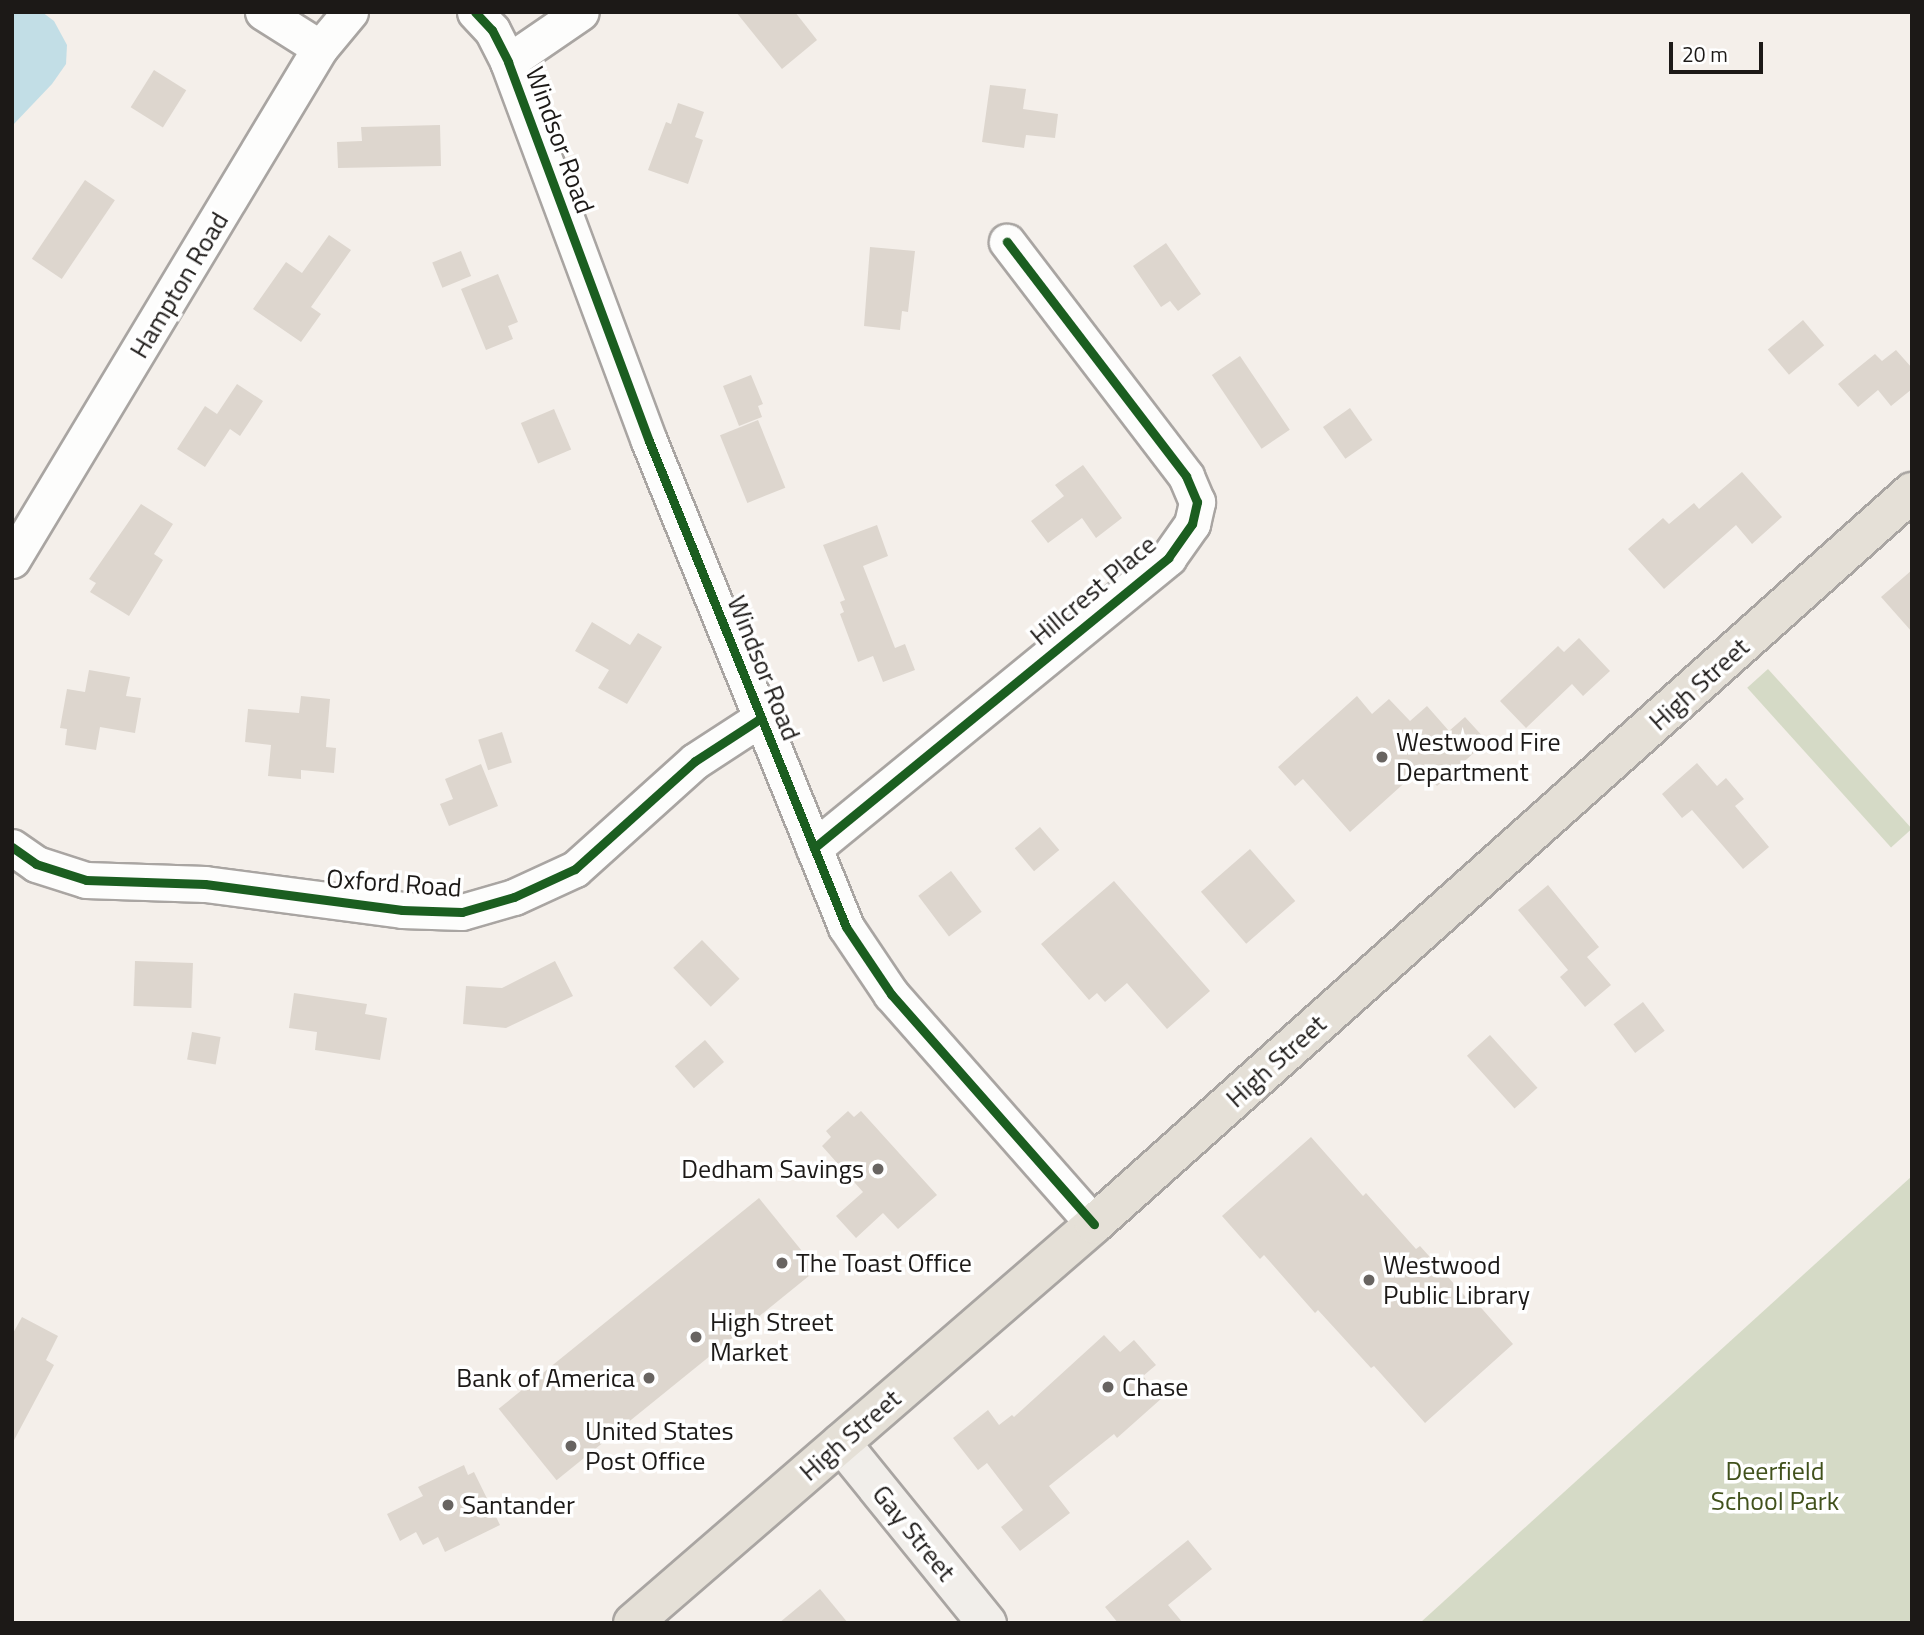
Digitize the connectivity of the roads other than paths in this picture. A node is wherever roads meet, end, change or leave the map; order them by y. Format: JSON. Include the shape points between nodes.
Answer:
{"nodes":[{"id":1,"x":263,"y":12,"type":"edge"},
{"id":2,"x":350,"y":12,"type":"edge"},
{"id":3,"x":475,"y":12,"type":"edge"},
{"id":4,"x":581,"y":12,"type":"edge"},
{"id":5,"x":320,"y":48,"type":"junction"},
{"id":6,"x":508,"y":62,"type":"junction"},
{"id":7,"x":1007,"y":242,"type":"dead end"},
{"id":8,"x":1912,"y":492,"type":"edge"},
{"id":9,"x":12,"y":560,"type":"edge"},
{"id":10,"x":761,"y":718,"type":"junction"},
{"id":11,"x":12,"y":847,"type":"edge"},
{"id":12,"x":814,"y":848,"type":"junction"},
{"id":13,"x":1094,"y":1224,"type":"junction"},
{"id":14,"x":841,"y":1443,"type":"junction"},
{"id":15,"x":633,"y":1623,"type":"edge"},
{"id":16,"x":987,"y":1623,"type":"edge"}],
"edges":[{"from":1,"to":5,"type":"street"},
{"from":2,"to":5,"type":"street","name":"Hampton Road"},
{"from":3,"to":6,"type":"street","via":[[492,30]]},
{"from":4,"to":6,"type":"street"},
{"from":5,"to":9,"type":"street","name":"Hampton Road"},
{"from":6,"to":10,"type":"street","name":"Windsor Road","via":[[649,441]]},
{"from":7,"to":12,"type":"street","name":"Hillcrest Place","via":[[1186,476],[1197,502],[1192,524],[1168,558]]},
{"from":8,"to":13,"type":"main road","name":"High Street"},
{"from":10,"to":11,"type":"street","name":"Oxford Road","via":[[695,761],[575,869],[514,897],[462,912],[402,910],[205,884],[86,880],[36,864]]},
{"from":10,"to":12,"type":"street","name":"Windsor Road"},
{"from":12,"to":13,"type":"street","name":"Windsor Road","via":[[846,927],[891,994]]},
{"from":13,"to":14,"type":"main road","name":"High Street"},
{"from":14,"to":15,"type":"main road","name":"High Street"},
{"from":14,"to":16,"type":"street","name":"Gay Street"}]}
